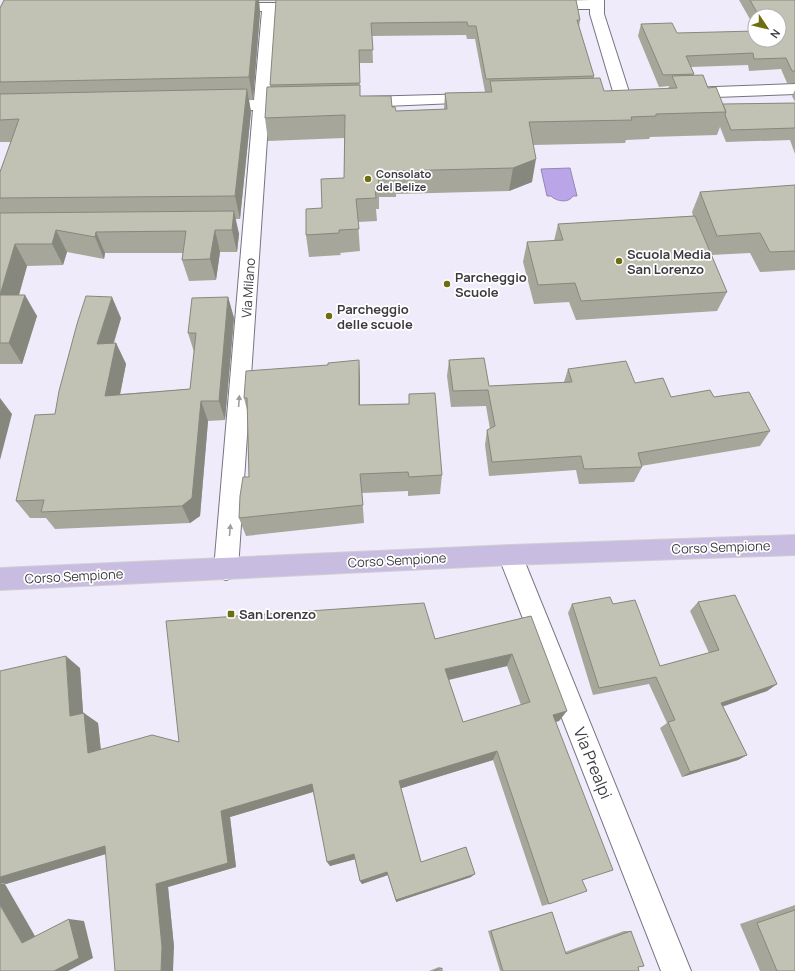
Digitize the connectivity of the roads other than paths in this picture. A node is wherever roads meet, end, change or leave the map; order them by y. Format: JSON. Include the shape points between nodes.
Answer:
{"nodes":[{"id":1,"x":596,"y":3,"type":"edge"},
{"id":2,"x":532,"y":6,"type":"edge"},
{"id":3,"x":269,"y":7,"type":"junction"},
{"id":4,"x":317,"y":7,"type":"edge"},
{"id":5,"x":213,"y":8,"type":"edge"},
{"id":6,"x":795,"y":89,"type":"edge"},
{"id":7,"x":677,"y":93,"type":"edge"},
{"id":8,"x":638,"y":94,"type":"edge"},
{"id":9,"x":606,"y":95,"type":"edge"},
{"id":10,"x":622,"y":95,"type":"junction"},
{"id":11,"x":489,"y":99,"type":"edge"},
{"id":12,"x":348,"y":103,"type":"edge"},
{"id":13,"x":308,"y":104,"type":"edge"},
{"id":14,"x":262,"y":105,"type":"junction"},
{"id":15,"x":206,"y":106,"type":"edge"},
{"id":16,"x":795,"y":544,"type":"edge"},
{"id":17,"x":510,"y":555,"type":"junction"},
{"id":18,"x":226,"y":569,"type":"junction"},
{"id":19,"x":0,"y":579,"type":"edge"},
{"id":20,"x":676,"y":971,"type":"edge"}],
"edges":[{"from":1,"to":2,"type":"street"},
{"from":1,"to":10,"type":"street"},
{"from":3,"to":4,"type":"street"},
{"from":3,"to":5,"type":"street"},
{"from":3,"to":14,"type":"street","name":"Via Milano"},
{"from":6,"to":7,"type":"street"},
{"from":8,"to":10,"type":"street"},
{"from":9,"to":10,"type":"street"},
{"from":11,"to":12,"type":"street"},
{"from":13,"to":14,"type":"street"},
{"from":14,"to":15,"type":"street"},
{"from":18,"to":14,"type":"street","name":"Via Milano","one_way":true,"via":[[247,302],[245,226]]},
{"from":16,"to":17,"type":"main road","name":"Corso Sempione"},
{"from":17,"to":18,"type":"main road","name":"Corso Sempione"},
{"from":17,"to":20,"type":"street","name":"Via Prealpi"},
{"from":18,"to":19,"type":"main road","name":"Corso Sempione"}]}
